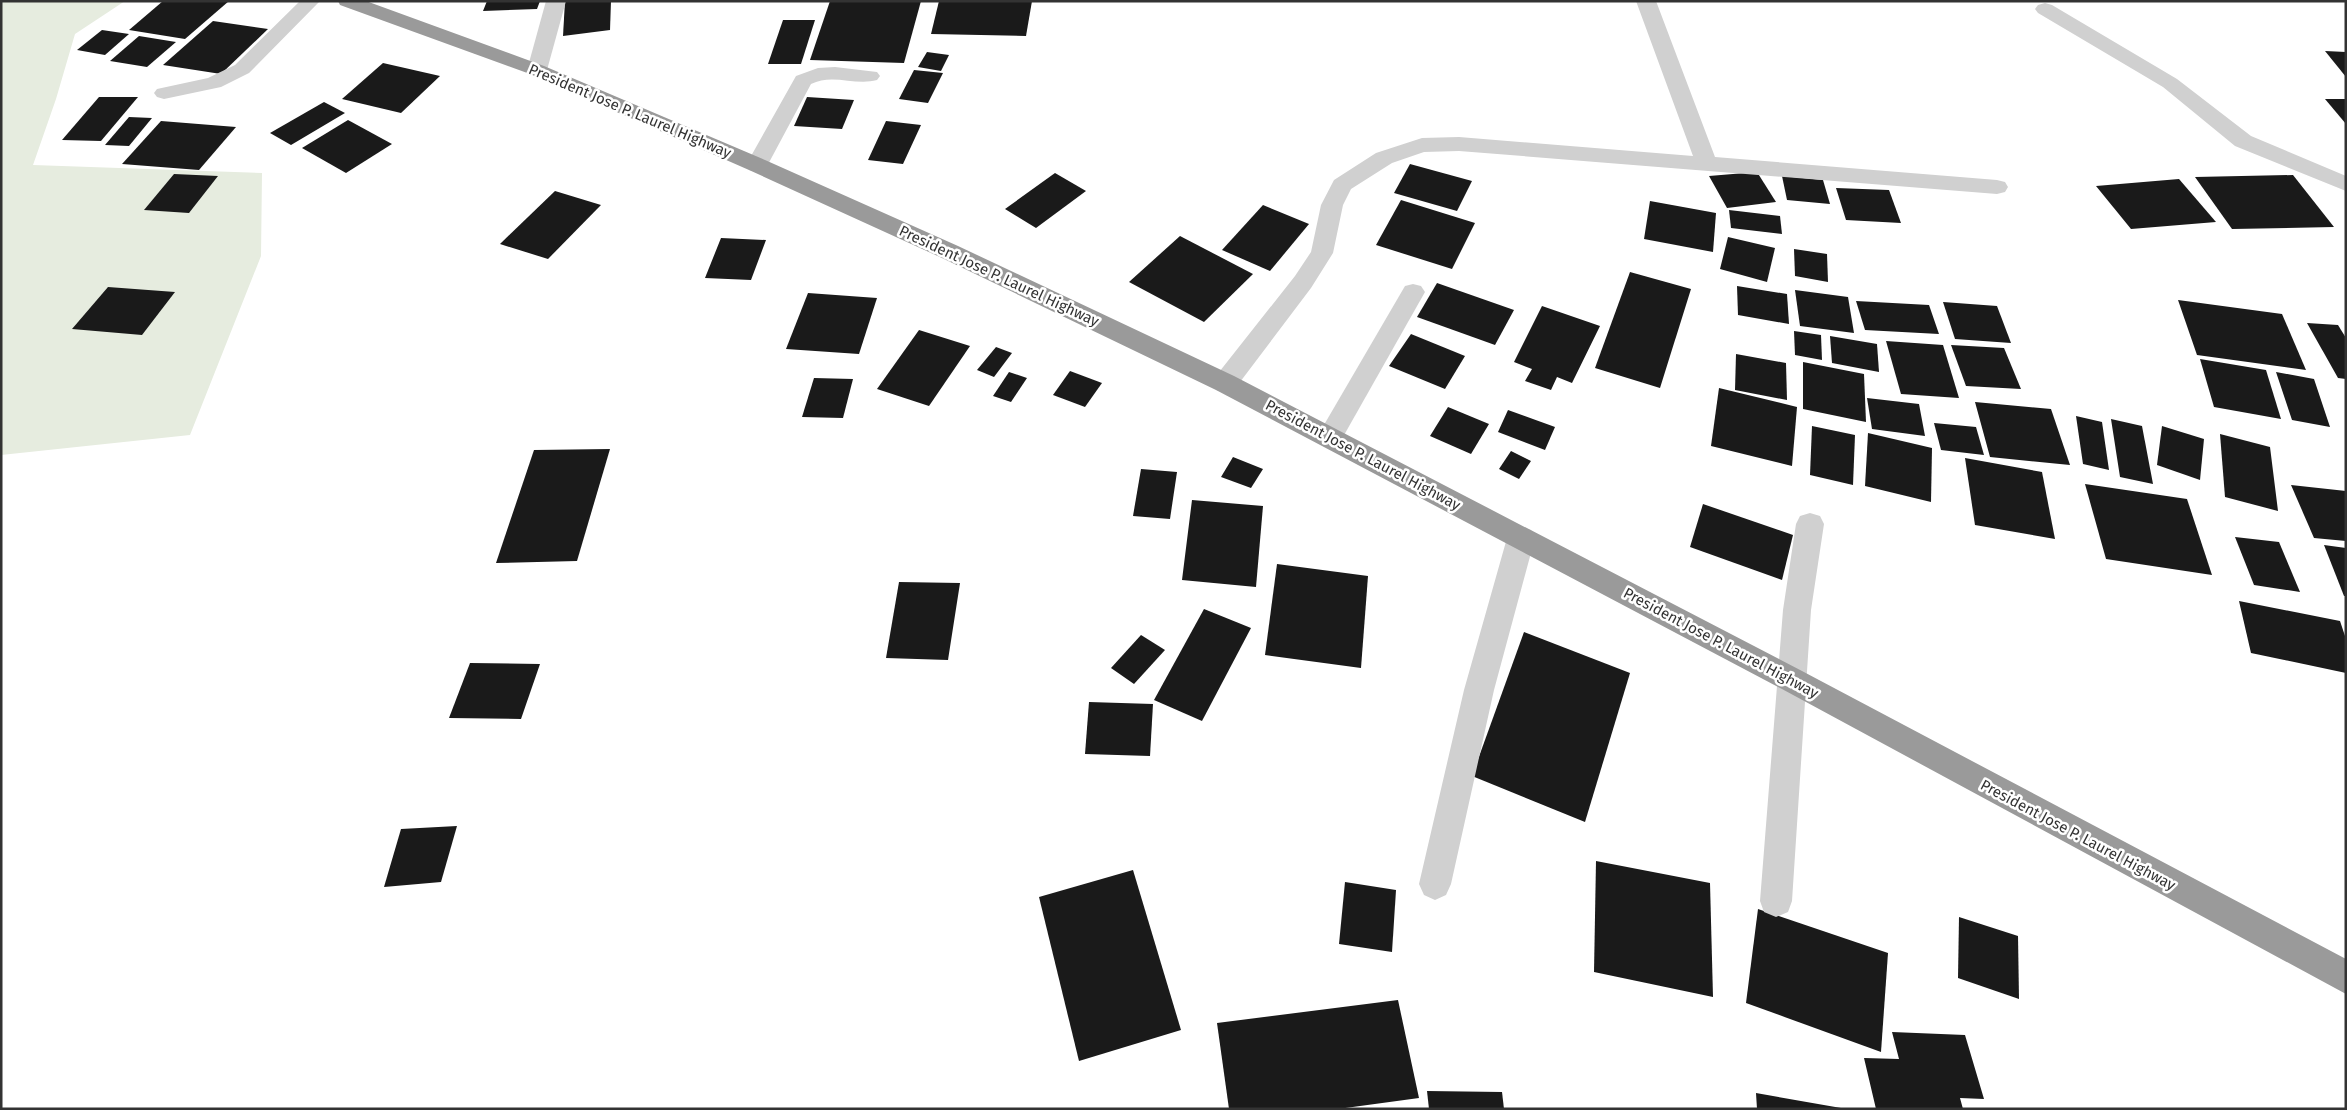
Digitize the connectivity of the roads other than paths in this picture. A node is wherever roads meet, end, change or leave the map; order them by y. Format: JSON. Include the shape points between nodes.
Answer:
{"nodes":[{"id":1,"x":311,"y":1,"type":"edge"},
{"id":2,"x":347,"y":1,"type":"edge"},
{"id":3,"x":556,"y":1,"type":"edge"},
{"id":4,"x":1646,"y":1,"type":"edge"},
{"id":5,"x":2045,"y":9,"type":"dead end"},
{"id":6,"x":537,"y":70,"type":"junction"},
{"id":7,"x":870,"y":76,"type":"dead end"},
{"id":8,"x":164,"y":92,"type":"dead end"},
{"id":9,"x":1706,"y":163,"type":"junction"},
{"id":10,"x":757,"y":165,"type":"junction"},
{"id":11,"x":2346,"y":184,"type":"edge"},
{"id":12,"x":1997,"y":187,"type":"dead end"},
{"id":13,"x":1413,"y":292,"type":"dead end"},
{"id":14,"x":1225,"y":383,"type":"junction"},
{"id":15,"x":1330,"y":437,"type":"junction"},
{"id":16,"x":1810,"y":524,"type":"dead end"},
{"id":17,"x":1521,"y":538,"type":"junction"},
{"id":18,"x":1792,"y":680,"type":"junction"},
{"id":19,"x":1435,"y":884,"type":"dead end"},
{"id":20,"x":1776,"y":900,"type":"dead end"},
{"id":21,"x":2346,"y":978,"type":"edge"}],
"edges":[{"from":1,"to":8,"type":"street","via":[[242,69],[214,83]]},
{"from":2,"to":6,"type":"highway","name":"President Jose P. Laurel Highway"},
{"from":3,"to":6,"type":"street"},
{"from":4,"to":9,"type":"street"},
{"from":5,"to":11,"type":"street","via":[[2170,83],[2243,141]]},
{"from":6,"to":10,"type":"highway","name":"President Jose P. Laurel Highway"},
{"from":7,"to":10,"type":"street","via":[[821,73],[803,80]]},
{"from":9,"to":12,"type":"street"},
{"from":9,"to":14,"type":"street","via":[[1459,144],[1422,145],[1384,158],[1342,185],[1332,205],[1322,252],[1303,282]]},
{"from":10,"to":14,"type":"highway","name":"President Jose P. Laurel Highway","via":[[950,252]]},
{"from":13,"to":15,"type":"street"},
{"from":14,"to":15,"type":"highway","name":"President Jose P. Laurel Highway"},
{"from":15,"to":17,"type":"highway","name":"President Jose P. Laurel Highway"},
{"from":16,"to":18,"type":"street","via":[[1797,610]]},
{"from":17,"to":18,"type":"highway","name":"President Jose P. Laurel Highway"},
{"from":17,"to":19,"type":"street","via":[[1480,690]]},
{"from":18,"to":20,"type":"street"},
{"from":18,"to":21,"type":"highway","name":"President Jose P. Laurel Highway"}]}
